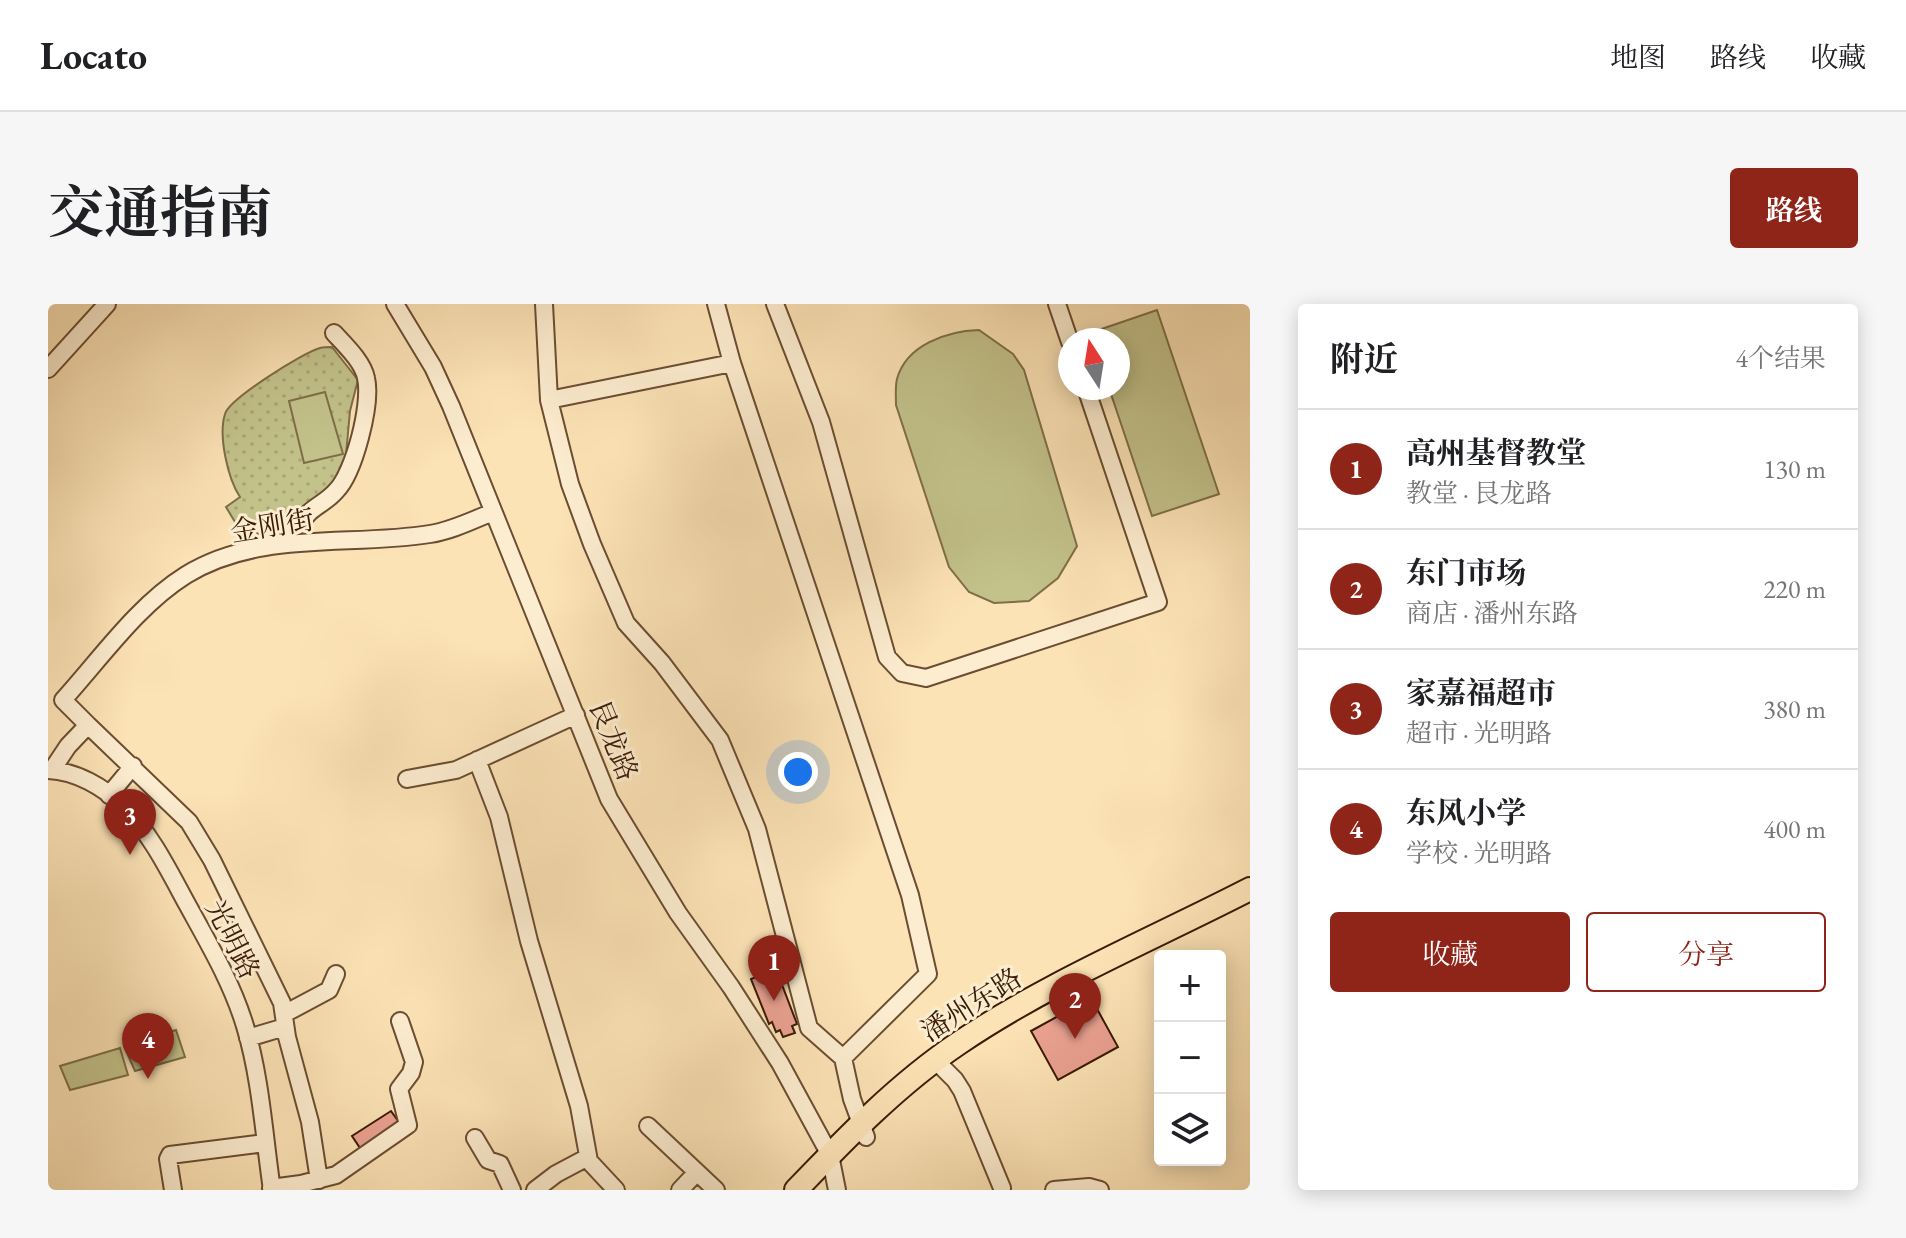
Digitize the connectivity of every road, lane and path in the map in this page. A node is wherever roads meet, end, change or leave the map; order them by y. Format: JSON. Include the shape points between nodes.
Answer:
{"nodes":[{"id":1,"x":107,"y":304,"type":"edge"},
{"id":2,"x":395,"y":304,"type":"edge"},
{"id":3,"x":544,"y":304,"type":"edge"},
{"id":4,"x":716,"y":304,"type":"edge"},
{"id":5,"x":775,"y":304,"type":"edge"},
{"id":6,"x":1057,"y":304,"type":"edge"},
{"id":7,"x":1065,"y":328,"type":"edge"},
{"id":8,"x":334,"y":333,"type":"dead end"},
{"id":9,"x":732,"y":363,"type":"junction"},
{"id":10,"x":48,"y":369,"type":"edge"},
{"id":11,"x":549,"y":400,"type":"junction"},
{"id":12,"x":1090,"y":400,"type":"edge"},
{"id":13,"x":493,"y":512,"type":"junction"},
{"id":14,"x":256,"y":549,"type":"junction"},
{"id":15,"x":576,"y":715,"type":"junction"},
{"id":16,"x":88,"y":725,"type":"junction"},
{"id":17,"x":477,"y":760,"type":"junction"},
{"id":18,"x":133,"y":766,"type":"junction"},
{"id":19,"x":50,"y":770,"type":"edge"},
{"id":20,"x":407,"y":779,"type":"dead end"},
{"id":21,"x":109,"y":795,"type":"junction"},
{"id":22,"x":1250,"y":889,"type":"edge"},
{"id":23,"x":1250,"y":900,"type":"edge"},
{"id":24,"x":336,"y":974,"type":"dead end"},
{"id":25,"x":284,"y":1021,"type":"junction"},
{"id":26,"x":400,"y":1021,"type":"dead end"},
{"id":27,"x":248,"y":1038,"type":"junction"},
{"id":28,"x":843,"y":1058,"type":"junction"},
{"id":29,"x":940,"y":1065,"type":"junction"},
{"id":30,"x":648,"y":1126,"type":"dead end"},
{"id":31,"x":863,"y":1131,"type":"junction"},
{"id":32,"x":475,"y":1138,"type":"dead end"},
{"id":33,"x":265,"y":1143,"type":"junction"},
{"id":34,"x":588,"y":1157,"type":"junction"},
{"id":35,"x":833,"y":1171,"type":"edge"},
{"id":36,"x":697,"y":1172,"type":"junction"},
{"id":37,"x":319,"y":1180,"type":"junction"},
{"id":38,"x":271,"y":1189,"type":"edge"},
{"id":39,"x":1000,"y":1189,"type":"edge"},
{"id":40,"x":173,"y":1190,"type":"edge"},
{"id":41,"x":512,"y":1190,"type":"edge"},
{"id":42,"x":535,"y":1190,"type":"edge"},
{"id":43,"x":616,"y":1190,"type":"edge"},
{"id":44,"x":680,"y":1190,"type":"edge"},
{"id":45,"x":716,"y":1190,"type":"edge"},
{"id":46,"x":796,"y":1190,"type":"edge"},
{"id":47,"x":813,"y":1190,"type":"edge"},
{"id":48,"x":1054,"y":1190,"type":"edge"},
{"id":49,"x":1100,"y":1190,"type":"edge"}],
"edges":[{"from":1,"to":10,"type":"street"},
{"from":2,"to":13,"type":"street","name":"艮龙路","via":[[433,367]]},
{"from":3,"to":11,"type":"street"},
{"from":4,"to":9,"type":"street"},
{"from":5,"to":12,"type":"street","via":[[821,422],[887,657],[902,673],[926,678],[1158,602]]},
{"from":6,"to":7,"type":"street"},
{"from":8,"to":14,"type":"street","via":[[366,378],[364,414],[351,467],[335,493],[306,513],[301,524]]},
{"from":9,"to":11,"type":"street"},
{"from":9,"to":28,"type":"street","via":[[906,880],[928,974]]},
{"from":11,"to":28,"type":"street","via":[[570,484],[626,623],[720,740],[757,829],[809,1028]]},
{"from":13,"to":14,"type":"street","name":"金刚街","via":[[431,534]]},
{"from":13,"to":15,"type":"street","name":"艮龙路"},
{"from":14,"to":16,"type":"street","name":"金刚街","via":[[200,568],[139,615],[63,700]]},
{"from":15,"to":17,"type":"street"},
{"from":15,"to":35,"type":"street","name":"艮龙路","via":[[609,799],[678,913],[761,1031]]},
{"from":16,"to":18,"type":"street"},
{"from":16,"to":19,"type":"street"},
{"from":17,"to":20,"type":"street","via":[[456,770]]},
{"from":17,"to":34,"type":"street","via":[[499,817],[529,941],[579,1106]]},
{"from":18,"to":21,"type":"street"},
{"from":18,"to":25,"type":"street","via":[[200,837],[281,1001]]},
{"from":19,"to":21,"type":"street","name":"光明路","via":[[91,782]]},
{"from":21,"to":27,"type":"street","name":"光明路","via":[[145,832],[170,874],[218,962]]},
{"from":22,"to":29,"type":"main road","name":"潘州东路","via":[[992,1022]]},
{"from":23,"to":29,"type":"main road","name":"潘州东路"},
{"from":24,"to":25,"type":"street","via":[[329,990]]},
{"from":25,"to":27,"type":"street"},
{"from":25,"to":37,"type":"street"},
{"from":26,"to":37,"type":"street","via":[[414,1062],[399,1089],[408,1125],[353,1166]]},
{"from":27,"to":33,"type":"street","name":"光明路"},
{"from":28,"to":31,"type":"street"},
{"from":29,"to":31,"type":"main road","name":"潘州东路"},
{"from":29,"to":39,"type":"street","via":[[962,1091]]},
{"from":30,"to":36,"type":"street"},
{"from":31,"to":35,"type":"main road","name":"潘州东路"},
{"from":32,"to":41,"type":"street","via":[[488,1160],[500,1164]]},
{"from":33,"to":38,"type":"street","name":"光明路"},
{"from":33,"to":40,"type":"street","via":[[170,1155]]},
{"from":34,"to":42,"type":"street"},
{"from":34,"to":43,"type":"street"},
{"from":35,"to":46,"type":"main road","name":"潘州东路"},
{"from":35,"to":47,"type":"main road","name":"潘州东路"},
{"from":36,"to":44,"type":"street"},
{"from":36,"to":45,"type":"street"},
{"from":37,"to":38,"type":"street"},
{"from":48,"to":49,"type":"street"}]}
